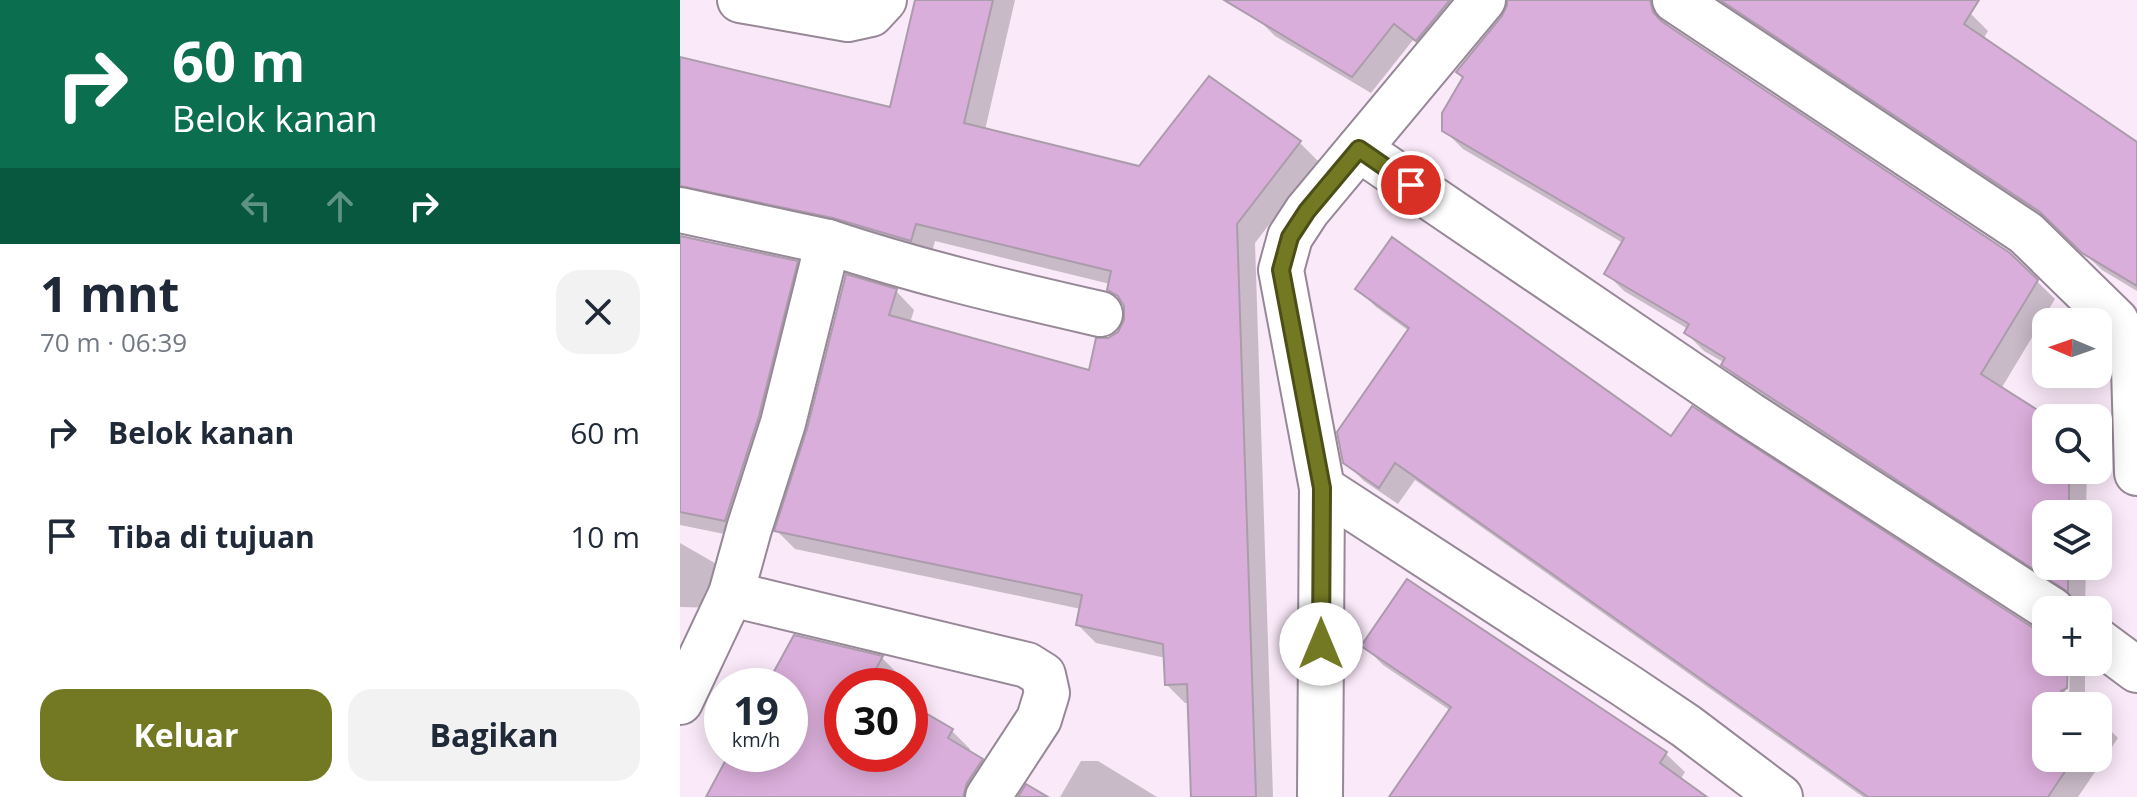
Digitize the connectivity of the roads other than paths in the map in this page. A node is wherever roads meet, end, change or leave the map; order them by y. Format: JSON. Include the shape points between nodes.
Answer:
{"nodes":[{"id":1,"x":740,"y":0,"type":"edge"},
{"id":2,"x":884,"y":0,"type":"edge"},
{"id":3,"x":1483,"y":0,"type":"edge"},
{"id":4,"x":1675,"y":0,"type":"edge"},
{"id":5,"x":1359,"y":149,"type":"junction"},
{"id":6,"x":680,"y":210,"type":"edge"},
{"id":7,"x":828,"y":242,"type":"junction"},
{"id":8,"x":1100,"y":314,"type":"dead end"},
{"id":9,"x":2137,"y":473,"type":"edge"},
{"id":10,"x":1322,"y":488,"type":"junction"},
{"id":11,"x":731,"y":594,"type":"junction"},
{"id":12,"x":2032,"y":597,"type":"edge"},
{"id":13,"x":2112,"y":651,"type":"edge"},
{"id":14,"x":2137,"y":670,"type":"edge"},
{"id":15,"x":680,"y":702,"type":"edge"},
{"id":16,"x":988,"y":797,"type":"edge"},
{"id":17,"x":1320,"y":797,"type":"edge"},
{"id":18,"x":1780,"y":797,"type":"edge"}],
"edges":[{"from":1,"to":2,"type":"street","via":[[848,19],[871,14]]},
{"from":3,"to":5,"type":"street"},
{"from":4,"to":9,"type":"street","via":[[2026,233],[2116,321],[2134,367]]},
{"from":5,"to":10,"type":"street","via":[[1290,237],[1281,270]]},
{"from":5,"to":12,"type":"street","via":[[1750,415]]},
{"from":6,"to":7,"type":"street"},
{"from":7,"to":8,"type":"street","via":[[962,283]]},
{"from":7,"to":11,"type":"street","via":[[783,423]]},
{"from":10,"to":17,"type":"street"},
{"from":10,"to":18,"type":"street","via":[[1686,726]]},
{"from":11,"to":15,"type":"street"},
{"from":11,"to":16,"type":"street","via":[[1027,665],[1043,675],[1047,693],[1039,719]]},
{"from":13,"to":14,"type":"street"}]}
